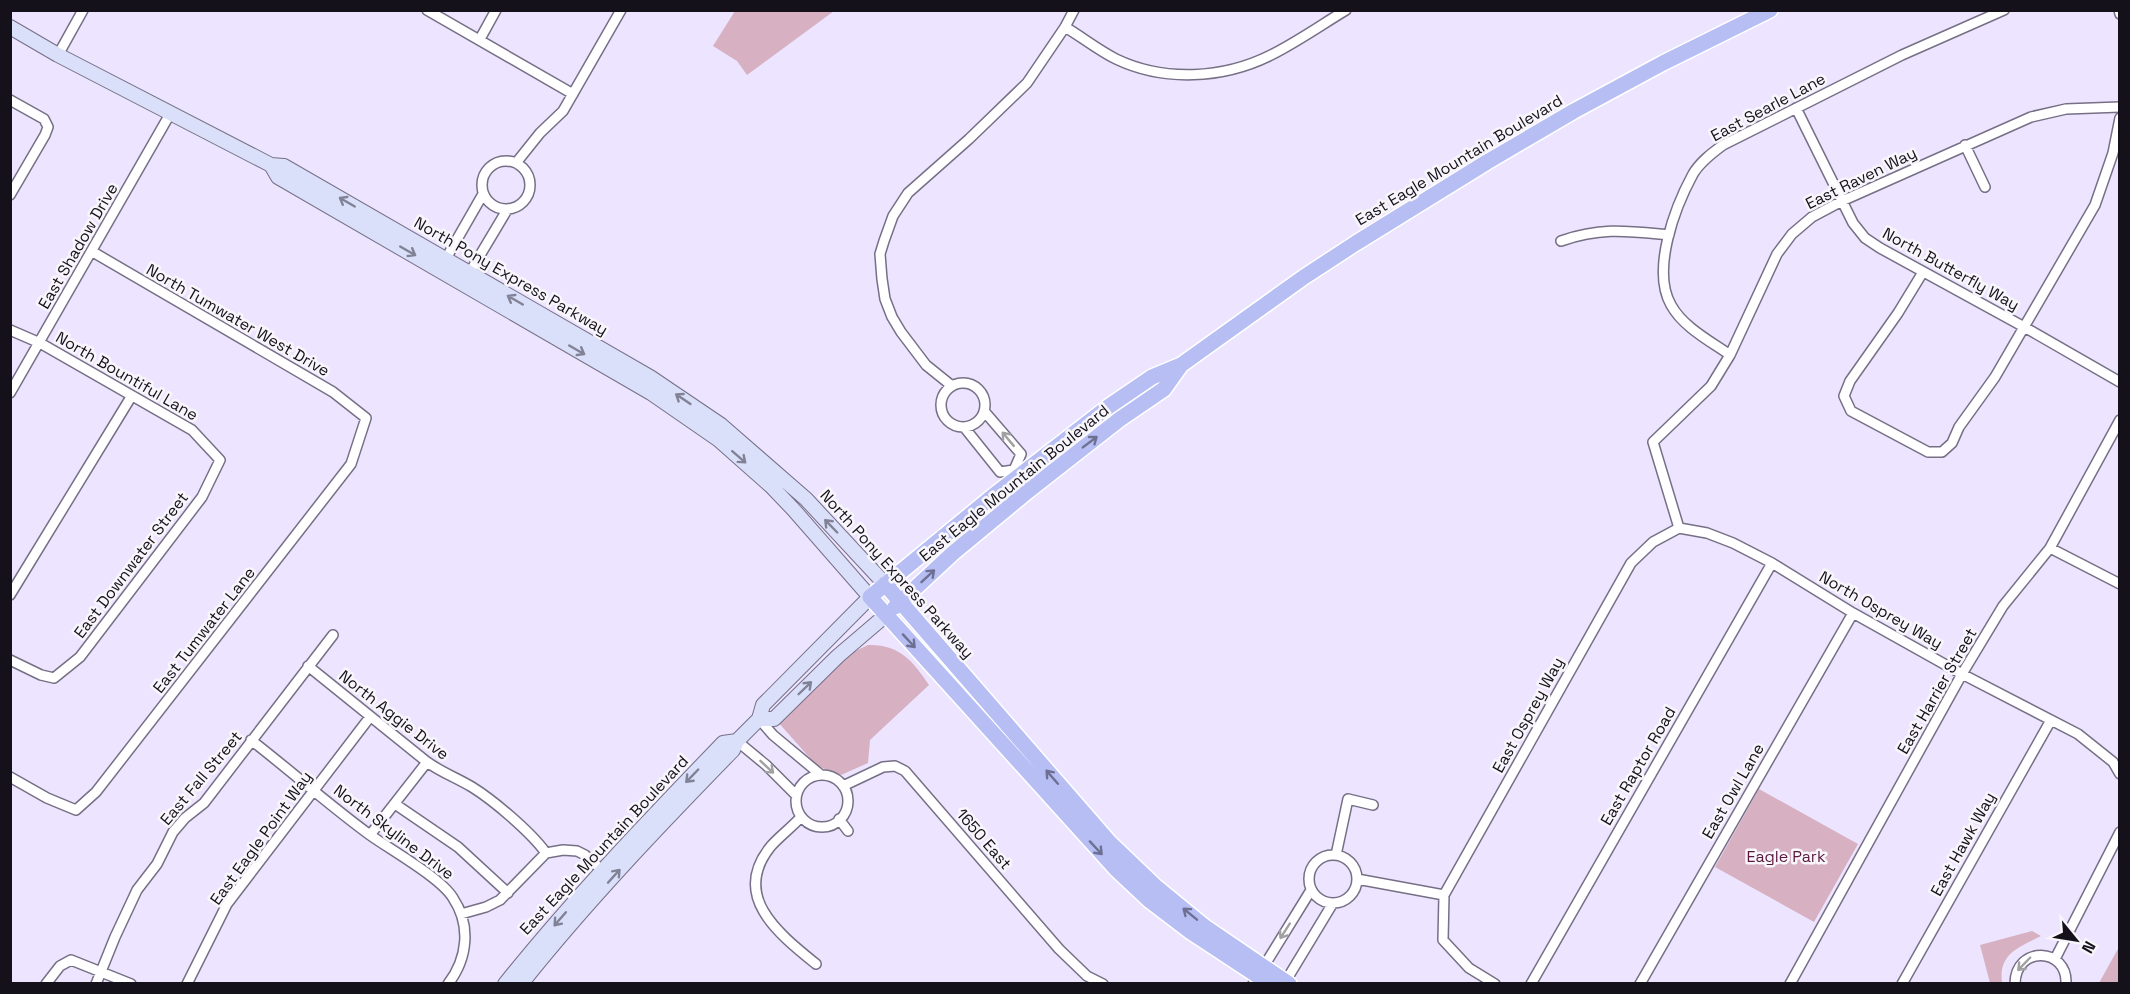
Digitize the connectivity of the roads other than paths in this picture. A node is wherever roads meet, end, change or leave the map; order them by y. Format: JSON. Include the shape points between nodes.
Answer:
{"nodes":[{"id":1,"x":83,"y":10,"type":"edge"},
{"id":2,"x":428,"y":10,"type":"edge"},
{"id":3,"x":496,"y":10,"type":"edge"},
{"id":4,"x":621,"y":10,"type":"edge"},
{"id":5,"x":1074,"y":10,"type":"edge"},
{"id":6,"x":1346,"y":10,"type":"edge"},
{"id":7,"x":1770,"y":10,"type":"edge"},
{"id":8,"x":2004,"y":10,"type":"edge"},
{"id":9,"x":10,"y":27,"type":"edge"},
{"id":10,"x":1065,"y":27,"type":"junction"},
{"id":11,"x":480,"y":39,"type":"junction"},
{"id":12,"x":58,"y":55,"type":"junction"},
{"id":13,"x":573,"y":94,"type":"junction"},
{"id":14,"x":10,"y":100,"type":"edge"},
{"id":15,"x":2120,"y":107,"type":"edge"},
{"id":16,"x":1796,"y":108,"type":"junction"},
{"id":17,"x":170,"y":114,"type":"junction"},
{"id":18,"x":2120,"y":118,"type":"edge"},
{"id":19,"x":1965,"y":145,"type":"junction"},
{"id":20,"x":516,"y":163,"type":"junction"},
{"id":21,"x":1985,"y":187,"type":"dead end"},
{"id":22,"x":483,"y":194,"type":"junction"},
{"id":23,"x":10,"y":195,"type":"edge"},
{"id":24,"x":1842,"y":201,"type":"junction"},
{"id":25,"x":507,"y":210,"type":"junction"},
{"id":26,"x":1669,"y":235,"type":"junction"},
{"id":27,"x":1561,"y":241,"type":"dead end"},
{"id":28,"x":93,"y":252,"type":"junction"},
{"id":29,"x":443,"y":264,"type":"junction"},
{"id":30,"x":1923,"y":272,"type":"junction"},
{"id":31,"x":466,"y":279,"type":"junction"},
{"id":32,"x":2025,"y":328,"type":"junction"},
{"id":33,"x":10,"y":330,"type":"edge"},
{"id":34,"x":40,"y":343,"type":"junction"},
{"id":35,"x":1730,"y":355,"type":"junction"},
{"id":36,"x":1181,"y":365,"type":"junction"},
{"id":37,"x":2120,"y":382,"type":"edge"},
{"id":38,"x":952,"y":386,"type":"junction"},
{"id":39,"x":10,"y":393,"type":"edge"},
{"id":40,"x":131,"y":397,"type":"junction"},
{"id":41,"x":984,"y":411,"type":"junction"},
{"id":42,"x":366,"y":418,"type":"joint"},
{"id":43,"x":2120,"y":420,"type":"edge"},
{"id":44,"x":964,"y":427,"type":"junction"},
{"id":45,"x":220,"y":460,"type":"joint"},
{"id":46,"x":1016,"y":473,"type":"junction"},
{"id":47,"x":1028,"y":491,"type":"junction"},
{"id":48,"x":1679,"y":528,"type":"junction"},
{"id":49,"x":2049,"y":548,"type":"junction"},
{"id":50,"x":1772,"y":563,"type":"junction"},
{"id":51,"x":885,"y":584,"type":"junction"},
{"id":52,"x":2120,"y":584,"type":"edge"},
{"id":53,"x":10,"y":595,"type":"edge"},
{"id":54,"x":870,"y":597,"type":"junction"},
{"id":55,"x":901,"y":602,"type":"junction"},
{"id":56,"x":1852,"y":613,"type":"junction"},
{"id":57,"x":886,"y":615,"type":"junction"},
{"id":58,"x":333,"y":635,"type":"dead end"},
{"id":59,"x":10,"y":660,"type":"edge"},
{"id":60,"x":308,"y":666,"type":"junction"},
{"id":61,"x":1962,"y":674,"type":"junction"},
{"id":62,"x":370,"y":717,"type":"junction"},
{"id":63,"x":759,"y":719,"type":"junction"},
{"id":64,"x":2051,"y":720,"type":"junction"},
{"id":65,"x":251,"y":740,"type":"junction"},
{"id":66,"x":737,"y":741,"type":"junction"},
{"id":67,"x":427,"y":762,"type":"junction"},
{"id":68,"x":2120,"y":774,"type":"edge"},
{"id":69,"x":821,"y":775,"type":"junction"},
{"id":70,"x":10,"y":777,"type":"edge"},
{"id":71,"x":843,"y":786,"type":"junction"},
{"id":72,"x":314,"y":789,"type":"junction"},
{"id":73,"x":796,"y":795,"type":"junction"},
{"id":74,"x":395,"y":804,"type":"junction"},
{"id":75,"x":1373,"y":805,"type":"dead end"},
{"id":76,"x":801,"y":817,"type":"junction"},
{"id":77,"x":839,"y":819,"type":"junction"},
{"id":78,"x":848,"y":831,"type":"dead end"},
{"id":79,"x":2120,"y":832,"type":"edge"},
{"id":80,"x":370,"y":835,"type":"junction"},
{"id":81,"x":546,"y":853,"type":"junction"},
{"id":82,"x":1336,"y":855,"type":"junction"},
{"id":83,"x":603,"y":871,"type":"junction"},
{"id":84,"x":1357,"y":879,"type":"junction"},
{"id":85,"x":1311,"y":890,"type":"junction"},
{"id":86,"x":508,"y":892,"type":"junction"},
{"id":87,"x":1444,"y":895,"type":"junction"},
{"id":88,"x":1333,"y":903,"type":"junction"},
{"id":89,"x":460,"y":910,"type":"junction"},
{"id":90,"x":2055,"y":959,"type":"junction"},
{"id":91,"x":816,"y":964,"type":"dead end"},
{"id":92,"x":102,"y":972,"type":"junction"},
{"id":93,"x":1270,"y":978,"type":"edge"},
{"id":94,"x":2066,"y":981,"type":"edge"},
{"id":95,"x":46,"y":984,"type":"edge"},
{"id":96,"x":96,"y":984,"type":"edge"},
{"id":97,"x":131,"y":984,"type":"edge"},
{"id":98,"x":187,"y":984,"type":"edge"},
{"id":99,"x":448,"y":984,"type":"edge"},
{"id":100,"x":505,"y":984,"type":"edge"},
{"id":101,"x":521,"y":984,"type":"edge"},
{"id":102,"x":1103,"y":984,"type":"edge"},
{"id":103,"x":1496,"y":984,"type":"edge"},
{"id":104,"x":1531,"y":984,"type":"edge"},
{"id":105,"x":1640,"y":984,"type":"edge"},
{"id":106,"x":1790,"y":984,"type":"edge"},
{"id":107,"x":1902,"y":984,"type":"edge"},
{"id":108,"x":2015,"y":984,"type":"edge"},
{"id":109,"x":2075,"y":984,"type":"edge"}],
"edges":[{"from":1,"to":12,"type":"street"},
{"from":2,"to":11,"type":"street"},
{"from":3,"to":11,"type":"street"},
{"from":4,"to":13,"type":"street"},
{"from":5,"to":10,"type":"street"},
{"from":6,"to":10,"type":"street","via":[[1272,54],[1244,66],[1195,75],[1155,72],[1116,59]]},
{"from":7,"to":36,"type":"main road","name":"East Eagle Mountain Boulevard","via":[[1663,63],[1487,162],[1304,277]]},
{"from":8,"to":16,"type":"street","name":"East Searle Lane"},
{"from":9,"to":12,"type":"main road","name":"North Pony Express Parkway"},
{"from":10,"to":38,"type":"street","via":[[1027,83],[908,193],[893,216],[880,254],[885,299],[892,317],[926,365]]},
{"from":11,"to":13,"type":"street"},
{"from":12,"to":17,"type":"main road","name":"North Pony Express Parkway"},
{"from":13,"to":20,"type":"street","via":[[563,111]]},
{"from":14,"to":23,"type":"street","via":[[47,124],[47,131]]},
{"from":15,"to":19,"type":"street","name":"East Raven Way","via":[[2066,109],[2031,117]]},
{"from":16,"to":24,"type":"street","name":"North Butterfly Way"},
{"from":16,"to":26,"type":"street","name":"East Searle Lane","via":[[1707,157],[1694,173]]},
{"from":17,"to":28,"type":"street","name":"East Shadow Drive"},
{"from":17,"to":29,"type":"main road","name":"North Pony Express Parkway","via":[[271,165],[278,177]]},
{"from":18,"to":32,"type":"street","via":[[2095,205]]},
{"from":19,"to":21,"type":"street"},
{"from":19,"to":24,"type":"street","name":"East Raven Way"},
{"from":20,"to":22,"type":"street","via":[[502,161],[488,169],[482,178]]},
{"from":20,"to":25,"type":"street","via":[[524,169],[530,185],[525,200]]},
{"from":22,"to":25,"type":"street","via":[[492,206]]},
{"from":22,"to":29,"type":"street"},
{"from":24,"to":30,"type":"street","name":"North Butterfly Way","via":[[1852,223],[1865,238]]},
{"from":24,"to":35,"type":"street","name":"East Raven Way","via":[[1812,217],[1777,254]]},
{"from":25,"to":31,"type":"street"},
{"from":26,"to":27,"type":"street","via":[[1605,230]]},
{"from":26,"to":35,"type":"street","name":"East Searle Lane","via":[[1662,282],[1670,304],[1681,320]]},
{"from":28,"to":34,"type":"street","name":"East Shadow Drive"},
{"from":28,"to":42,"type":"street","name":"North Tumwater West Drive","via":[[333,392]]},
{"from":29,"to":31,"type":"main road","name":"North Pony Express Parkway"},
{"from":30,"to":32,"type":"street","name":"North Butterfly Way"},
{"from":30,"to":32,"type":"street","via":[[1850,381],[1844,396],[1851,411],[1928,452],[1942,453]]},
{"from":51,"to":31,"type":"main road","name":"North Pony Express Parkway","one_way":true,"via":[[806,500],[721,425],[650,377]]},
{"from":31,"to":54,"type":"main road","name":"North Pony Express Parkway","one_way":true,"via":[[651,393],[719,440],[771,486]]},
{"from":32,"to":37,"type":"street","name":"North Butterfly Way"},
{"from":33,"to":34,"type":"street","name":"North Bountiful Lane"},
{"from":34,"to":39,"type":"street","name":"East Shadow Drive"},
{"from":34,"to":40,"type":"street","name":"North Bountiful Lane"},
{"from":35,"to":48,"type":"street","name":"East Raven Way","via":[[1711,386],[1653,442]]},
{"from":36,"to":46,"type":"main road","name":"East Eagle Mountain Boulevard","via":[[1152,376]]},
{"from":47,"to":36,"type":"main road","name":"East Eagle Mountain Boulevard","one_way":true,"via":[[1164,389]]},
{"from":38,"to":41,"type":"street","via":[[974,386],[984,398]]},
{"from":38,"to":44,"type":"street","via":[[942,399],[944,417]]},
{"from":40,"to":45,"type":"street","name":"North Bountiful Lane","via":[[192,430]]},
{"from":40,"to":53,"type":"street"},
{"from":41,"to":44,"type":"street","via":[[976,423]]},
{"from":46,"to":41,"type":"street","one_way":true,"via":[[1021,454]]},
{"from":42,"to":70,"type":"street","name":"East Tumwater Lane","via":[[351,464],[96,792],[76,810]]},
{"from":43,"to":49,"type":"street","name":"East Harrier Street"},
{"from":44,"to":46,"type":"street","via":[[1000,472]]},
{"from":45,"to":59,"type":"street","name":"East Downwater Street","via":[[202,497],[80,657],[54,678]]},
{"from":46,"to":47,"type":"street"},
{"from":46,"to":51,"type":"main road","name":"East Eagle Mountain Boulevard"},
{"from":55,"to":47,"type":"main road","name":"East Eagle Mountain Boulevard","one_way":true},
{"from":48,"to":50,"type":"street","name":"North Osprey Way","via":[[1707,533]]},
{"from":48,"to":87,"type":"street","name":"East Osprey Way","via":[[1653,542],[1631,563]]},
{"from":49,"to":52,"type":"street"},
{"from":49,"to":61,"type":"street","name":"East Harrier Street","via":[[2003,606]]},
{"from":50,"to":56,"type":"street","name":"North Osprey Way"},
{"from":50,"to":104,"type":"street","name":"East Raptor Road"},
{"from":51,"to":54,"type":"main road","name":"East Eagle Mountain Boulevard"},
{"from":51,"to":55,"type":"main road","name":"North Pony Express Parkway"},
{"from":54,"to":57,"type":"main road","name":"North Pony Express Parkway"},
{"from":54,"to":63,"type":"main road","name":"East Eagle Mountain Boulevard","via":[[763,705]]},
{"from":55,"to":57,"type":"main road","name":"East Eagle Mountain Boulevard"},
{"from":93,"to":55,"type":"main road","name":"North Pony Express Parkway","one_way":true,"via":[[1155,886],[1109,842]]},
{"from":56,"to":61,"type":"street","name":"North Osprey Way"},
{"from":56,"to":105,"type":"street","name":"East Owl Lane"},
{"from":63,"to":57,"type":"main road","name":"East Eagle Mountain Boulevard","one_way":true,"via":[[774,718]]},
{"from":57,"to":93,"type":"main road","name":"North Pony Express Parkway","one_way":true,"via":[[1116,869],[1191,932]]},
{"from":58,"to":60,"type":"street","name":"East Fall Street"},
{"from":60,"to":62,"type":"street","name":"North Aggie Drive"},
{"from":60,"to":65,"type":"street","name":"East Fall Street"},
{"from":61,"to":64,"type":"street","name":"North Osprey Way"},
{"from":61,"to":106,"type":"street","name":"East Harrier Street"},
{"from":62,"to":67,"type":"street","name":"North Aggie Drive"},
{"from":62,"to":72,"type":"street","name":"East Eagle Point Way"},
{"from":63,"to":66,"type":"main road","name":"East Eagle Mountain Boulevard"},
{"from":63,"to":69,"type":"street"},
{"from":64,"to":68,"type":"street","name":"North Osprey Way","via":[[2078,734],[2113,762]]},
{"from":64,"to":107,"type":"street","name":"East Hawk Way"},
{"from":65,"to":72,"type":"street","name":"North Skyline Drive"},
{"from":65,"to":92,"type":"street","name":"East Fall Street","via":[[204,803],[173,832],[157,864],[137,890]]},
{"from":66,"to":73,"type":"street","one_way":true},
{"from":66,"to":83,"type":"main road","name":"East Eagle Mountain Boulevard","one_way":true,"via":[[723,743]]},
{"from":101,"to":66,"type":"main road","name":"East Eagle Mountain Boulevard","one_way":true,"via":[[668,817],[734,750]]},
{"from":67,"to":74,"type":"street"},
{"from":67,"to":81,"type":"street","name":"North Aggie Drive","via":[[475,789],[532,836]]},
{"from":69,"to":71,"type":"street","via":[[833,777]]},
{"from":69,"to":73,"type":"street","via":[[805,781]]},
{"from":71,"to":77,"type":"street","via":[[847,803]]},
{"from":71,"to":102,"type":"street","name":"1650 East","via":[[883,767],[896,766],[905,771],[1047,934],[1087,976]]},
{"from":72,"to":80,"type":"street","name":"North Skyline Drive"},
{"from":72,"to":98,"type":"street","name":"East Eagle Point Way","via":[[227,904]]},
{"from":73,"to":76,"type":"street"},
{"from":74,"to":80,"type":"street"},
{"from":74,"to":86,"type":"street","via":[[458,847]]},
{"from":75,"to":82,"type":"street","via":[[1348,799]]},
{"from":76,"to":77,"type":"street","via":[[808,823],[824,826]]},
{"from":76,"to":91,"type":"street","via":[[770,847],[757,871],[756,891],[758,903],[780,934]]},
{"from":77,"to":78,"type":"street"},
{"from":79,"to":90,"type":"street"},
{"from":80,"to":89,"type":"street","name":"North Skyline Drive","via":[[443,886]]},
{"from":81,"to":83,"type":"street","via":[[577,851]]},
{"from":81,"to":86,"type":"street"},
{"from":82,"to":84,"type":"street","via":[[1353,865]]},
{"from":82,"to":85,"type":"street","via":[[1322,857],[1312,866],[1308,880]]},
{"from":83,"to":100,"type":"main road","name":"East Eagle Mountain Boulevard","one_way":true},
{"from":84,"to":87,"type":"street"},
{"from":84,"to":88,"type":"street","via":[[1351,896]]},
{"from":85,"to":88,"type":"street","via":[[1320,899]]},
{"from":85,"to":93,"type":"street","one_way":true},
{"from":86,"to":89,"type":"street","via":[[486,907]]},
{"from":87,"to":103,"type":"street","name":"East Osprey Way","via":[[1443,940],[1470,968]]},
{"from":88,"to":93,"type":"street"},
{"from":89,"to":99,"type":"street","via":[[465,946]]},
{"from":90,"to":94,"type":"street","via":[[2061,964]]},
{"from":90,"to":108,"type":"street","one_way":true,"via":[[2040,955],[2025,960],[2015,974]]},
{"from":92,"to":95,"type":"street","via":[[71,960],[60,966]]},
{"from":92,"to":96,"type":"street","name":"East Fall Street"},
{"from":92,"to":97,"type":"street"},
{"from":94,"to":109,"type":"street"}]}
